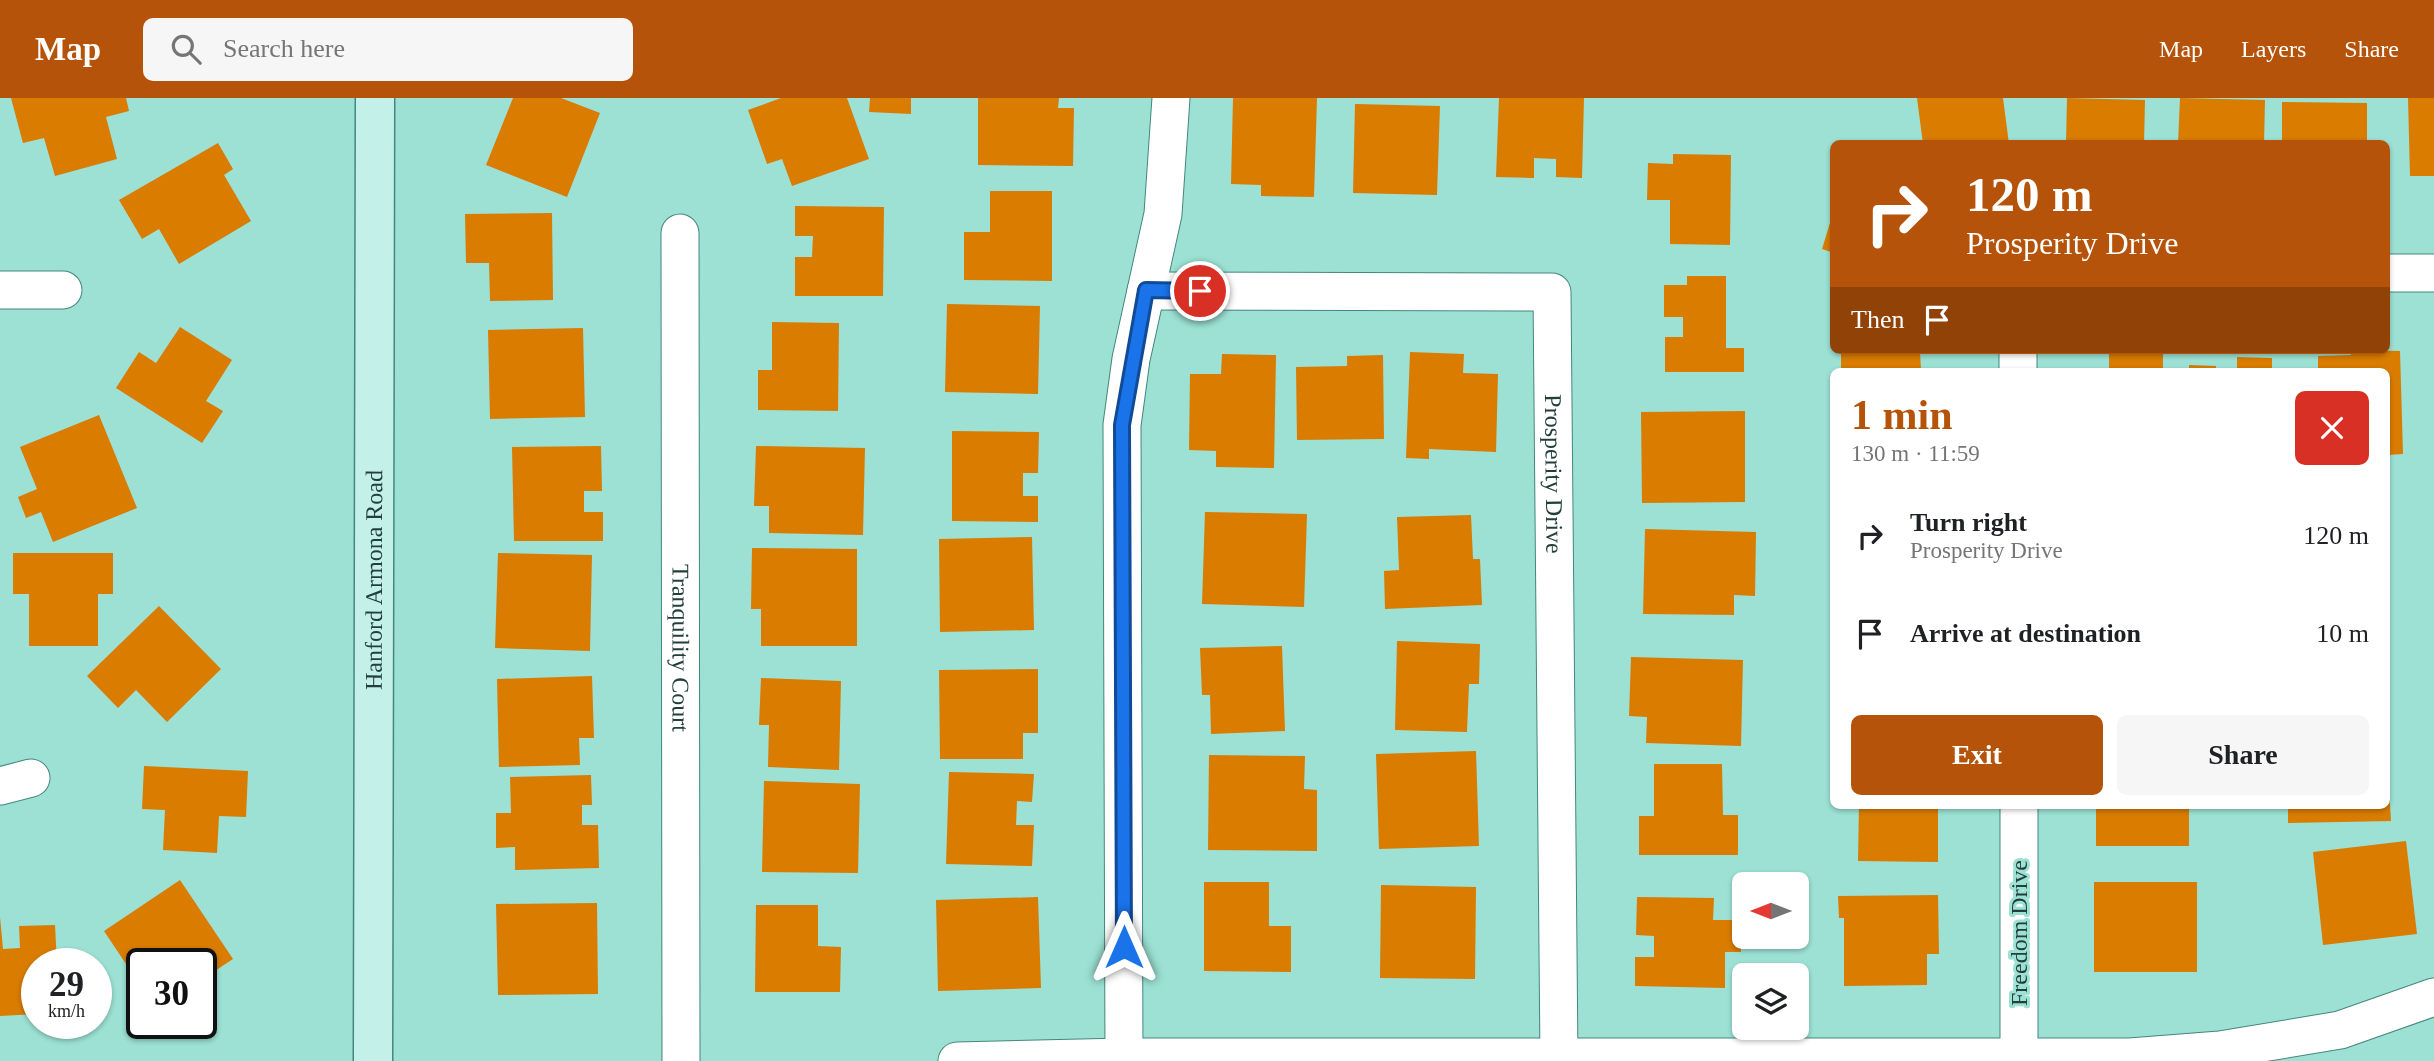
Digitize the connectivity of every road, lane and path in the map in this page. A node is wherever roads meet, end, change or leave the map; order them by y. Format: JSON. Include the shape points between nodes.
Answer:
{"nodes":[{"id":1,"x":375,"y":98,"type":"edge"},
{"id":2,"x":1171,"y":98,"type":"edge"},
{"id":3,"x":680,"y":233,"type":"dead end"},
{"id":4,"x":2390,"y":273,"type":"edge"},
{"id":5,"x":2434,"y":273,"type":"edge"},
{"id":6,"x":0,"y":290,"type":"edge"},
{"id":7,"x":63,"y":290,"type":"dead end"},
{"id":8,"x":1146,"y":290,"type":"junction"},
{"id":9,"x":2019,"y":809,"type":"edge"},
{"id":10,"x":2434,"y":997,"type":"edge"},
{"id":11,"x":1124,"y":1059,"type":"edge"},
{"id":12,"x":1559,"y":1059,"type":"edge"},
{"id":13,"x":2019,"y":1059,"type":"edge"},
{"id":14,"x":373,"y":1061,"type":"edge"},
{"id":15,"x":681,"y":1061,"type":"edge"},
{"id":16,"x":957,"y":1061,"type":"edge"}],
"edges":[{"from":1,"to":14,"type":"main road","name":"Hanford Armona Road"},
{"from":2,"to":8,"type":"street","via":[[1163,214]]},
{"from":3,"to":15,"type":"street","name":"Tranquility Court"},
{"from":4,"to":5,"type":"street"},
{"from":6,"to":7,"type":"street"},
{"from":8,"to":11,"type":"street","via":[[1122,425]]},
{"from":8,"to":12,"type":"street","name":"Prosperity Drive","via":[[1552,292]]},
{"from":9,"to":13,"type":"street","name":"Freedom Drive"},
{"from":10,"to":13,"type":"street","via":[[2340,1030],[2220,1050]]},
{"from":11,"to":12,"type":"street"},
{"from":11,"to":16,"type":"street"},
{"from":12,"to":13,"type":"street"}]}
